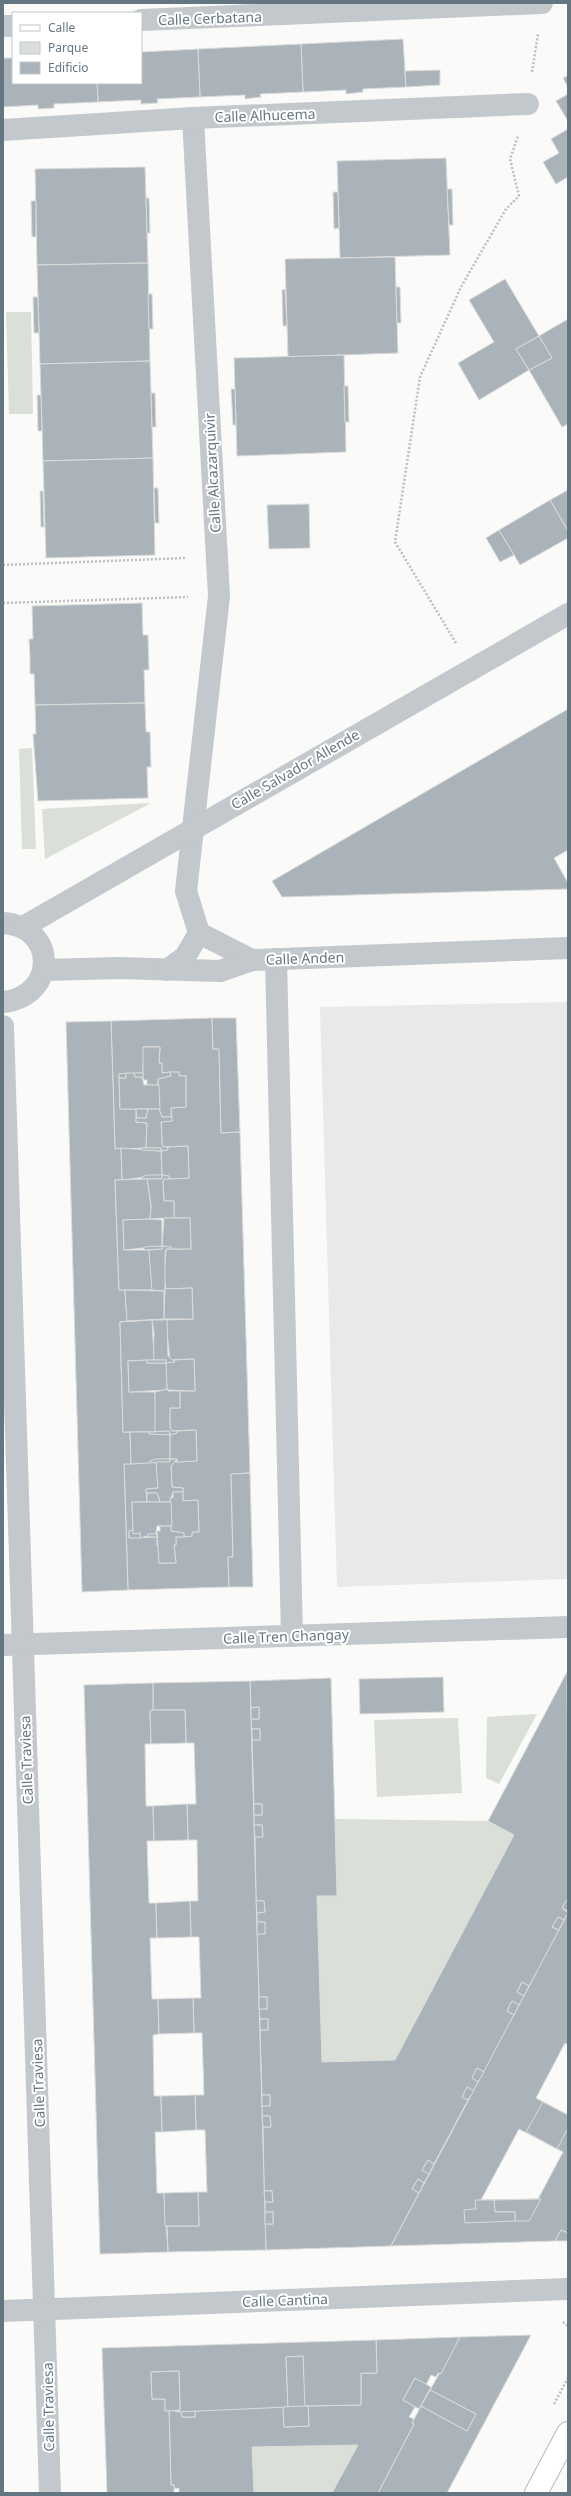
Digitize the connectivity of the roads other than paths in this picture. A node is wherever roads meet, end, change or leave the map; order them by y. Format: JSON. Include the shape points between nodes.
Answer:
{"nodes":[{"id":1,"x":542,"y":3,"type":"edge"},
{"id":2,"x":142,"y":20,"type":"edge"},
{"id":3,"x":528,"y":104,"type":"road end"},
{"id":4,"x":193,"y":118,"type":"junction"},
{"id":5,"x":3,"y":130,"type":"edge"},
{"id":6,"x":568,"y":614,"type":"edge"},
{"id":7,"x":193,"y":827,"type":"junction"},
{"id":8,"x":13,"y":925,"type":"edge"},
{"id":9,"x":200,"y":932,"type":"junction"},
{"id":10,"x":568,"y":948,"type":"edge"},
{"id":11,"x":276,"y":959,"type":"junction"},
{"id":12,"x":252,"y":960,"type":"junction"},
{"id":13,"x":44,"y":970,"type":"junction"},
{"id":14,"x":167,"y":970,"type":"junction"},
{"id":15,"x":3,"y":1002,"type":"edge"},
{"id":16,"x":3,"y":1026,"type":"edge"},
{"id":17,"x":568,"y":1626,"type":"edge"},
{"id":18,"x":292,"y":1636,"type":"junction"},
{"id":19,"x":12,"y":1645,"type":"edge"},
{"id":20,"x":568,"y":2288,"type":"edge"},
{"id":21,"x":46,"y":2310,"type":"junction"},
{"id":22,"x":3,"y":2311,"type":"edge"},
{"id":23,"x":568,"y":2433,"type":"edge"},
{"id":24,"x":50,"y":2493,"type":"edge"},
{"id":25,"x":536,"y":2493,"type":"edge"}],
"edges":[{"from":1,"to":2,"type":"street","name":"Calle Cerbatana"},
{"from":3,"to":4,"type":"street","name":"Calle Alhucema"},
{"from":4,"to":5,"type":"street","name":"Calle Alhucema"},
{"from":4,"to":7,"type":"street","name":"Calle Alcazarquivir","via":[[219,596]]},
{"from":6,"to":7,"type":"street","name":"Calle Salvador Allende"},
{"from":7,"to":8,"type":"street","name":"Calle Salvador Allende"},
{"from":7,"to":9,"type":"street","name":"Calle Alcazarquivir","via":[[186,891]]},
{"from":8,"to":13,"type":"street","via":[[36,938],[44,953]]},
{"from":9,"to":12,"type":"street"},
{"from":9,"to":14,"type":"street","via":[[185,957]]},
{"from":10,"to":11,"type":"street","name":"Calle Anden"},
{"from":11,"to":12,"type":"street","name":"Calle Anden"},
{"from":11,"to":18,"type":"street"},
{"from":12,"to":14,"type":"street","name":"Calle Anden","via":[[220,971]]},
{"from":13,"to":14,"type":"street","name":"Calle Anden"},
{"from":13,"to":15,"type":"street","via":[[33,990],[24,997]]},
{"from":16,"to":19,"type":"street","name":"Calle Traviesa"},
{"from":17,"to":18,"type":"street","name":"Calle Tren Changay"},
{"from":18,"to":19,"type":"street","name":"Calle Tren Changay"},
{"from":19,"to":21,"type":"street","name":"Calle Traviesa"},
{"from":20,"to":21,"type":"street","name":"Calle Cantina"},
{"from":21,"to":22,"type":"street","name":"Calle Cantina"},
{"from":21,"to":24,"type":"street","name":"Calle Traviesa"},
{"from":23,"to":25,"type":"main road"}]}
